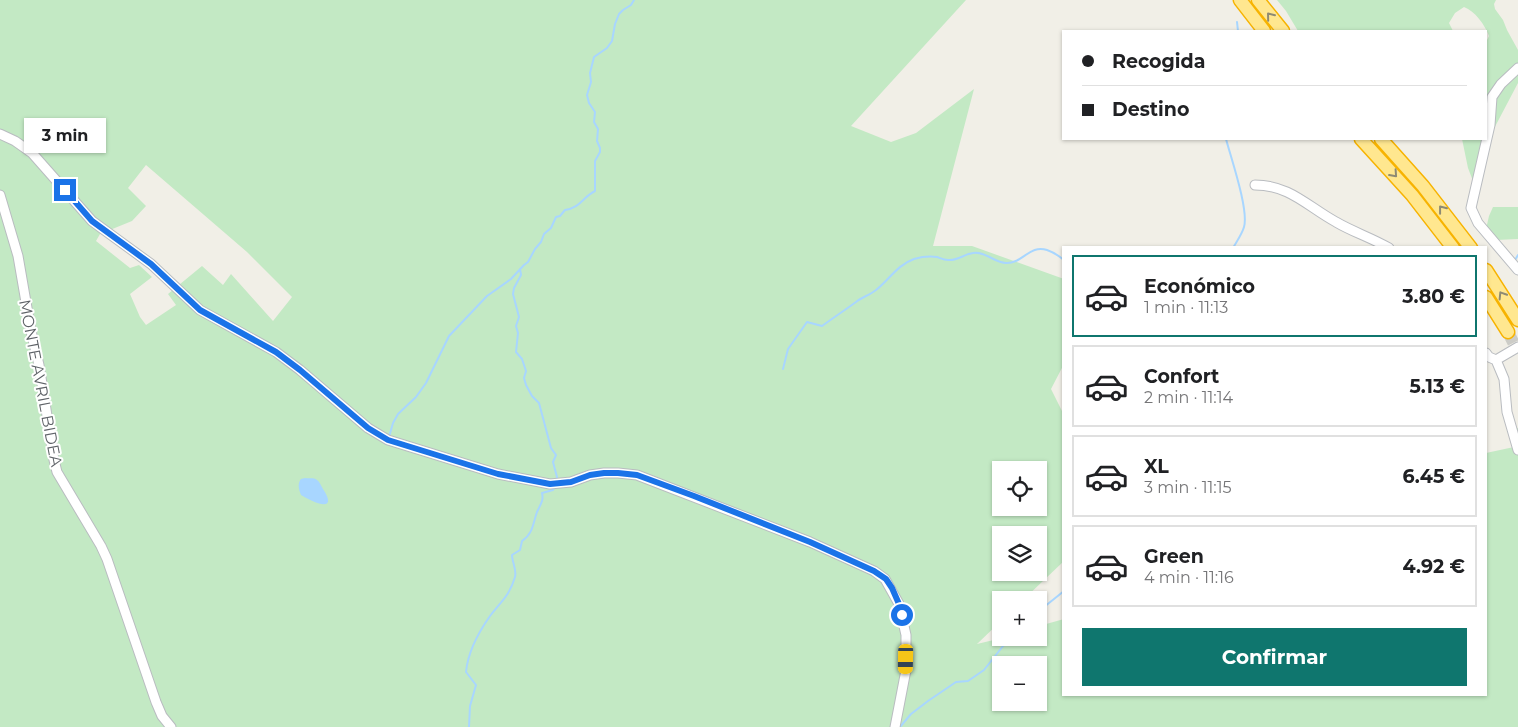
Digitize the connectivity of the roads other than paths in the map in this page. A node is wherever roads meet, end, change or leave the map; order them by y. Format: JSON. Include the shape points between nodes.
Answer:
{"nodes":[{"id":1,"x":1240,"y":0,"type":"edge"},
{"id":2,"x":1258,"y":0,"type":"edge"},
{"id":3,"x":1263,"y":30,"type":"edge"},
{"id":4,"x":1282,"y":30,"type":"edge"},
{"id":5,"x":1518,"y":68,"type":"edge"},
{"id":6,"x":0,"y":134,"type":"edge"},
{"id":7,"x":1487,"y":137,"type":"edge"},
{"id":8,"x":1362,"y":140,"type":"edge"},
{"id":9,"x":1382,"y":140,"type":"edge"},
{"id":10,"x":1486,"y":140,"type":"edge"},
{"id":11,"x":1255,"y":185,"type":"dead end"},
{"id":12,"x":0,"y":195,"type":"edge"},
{"id":13,"x":1385,"y":246,"type":"edge"},
{"id":14,"x":1451,"y":246,"type":"edge"},
{"id":15,"x":1469,"y":246,"type":"edge"},
{"id":16,"x":1518,"y":270,"type":"edge"},
{"id":17,"x":1487,"y":272,"type":"edge"},
{"id":18,"x":1487,"y":299,"type":"edge"},
{"id":19,"x":1518,"y":320,"type":"tunnel mouth"},
{"id":20,"x":1508,"y":332,"type":"tunnel mouth"},
{"id":21,"x":1518,"y":347,"type":"edge"},
{"id":22,"x":1487,"y":354,"type":"edge"},
{"id":23,"x":1496,"y":360,"type":"junction"},
{"id":24,"x":1518,"y":450,"type":"edge"},
{"id":25,"x":171,"y":727,"type":"edge"},
{"id":26,"x":895,"y":727,"type":"edge"}],
"edges":[{"from":1,"to":3,"type":"highway"},
{"from":4,"to":2,"type":"highway","one_way":true},
{"from":5,"to":7,"type":"street","via":[[1492,97]]},
{"from":6,"to":26,"type":"street","via":[[32,154],[92,221],[151,264],[200,310],[276,352],[368,428],[388,440],[498,474],[550,484],[604,473],[637,475],[810,542],[874,571],[886,579],[896,596],[906,635],[906,670]]},
{"from":8,"to":14,"type":"highway","one_way":true,"via":[[1400,180]]},
{"from":15,"to":9,"type":"highway","one_way":true},
{"from":10,"to":16,"type":"street","via":[[1471,208],[1478,223]]},
{"from":11,"to":13,"type":"street","via":[[1287,191],[1336,223]]},
{"from":12,"to":25,"type":"street","name":"MONTE AVRIL BIDEA","via":[[18,256],[57,472],[107,559],[156,702]]},
{"from":19,"to":17,"type":"highway","one_way":true},
{"from":18,"to":20,"type":"highway"},
{"from":21,"to":23,"type":"street"},
{"from":22,"to":23,"type":"street"},
{"from":23,"to":24,"type":"street","via":[[1504,379],[1507,412]]}]}
